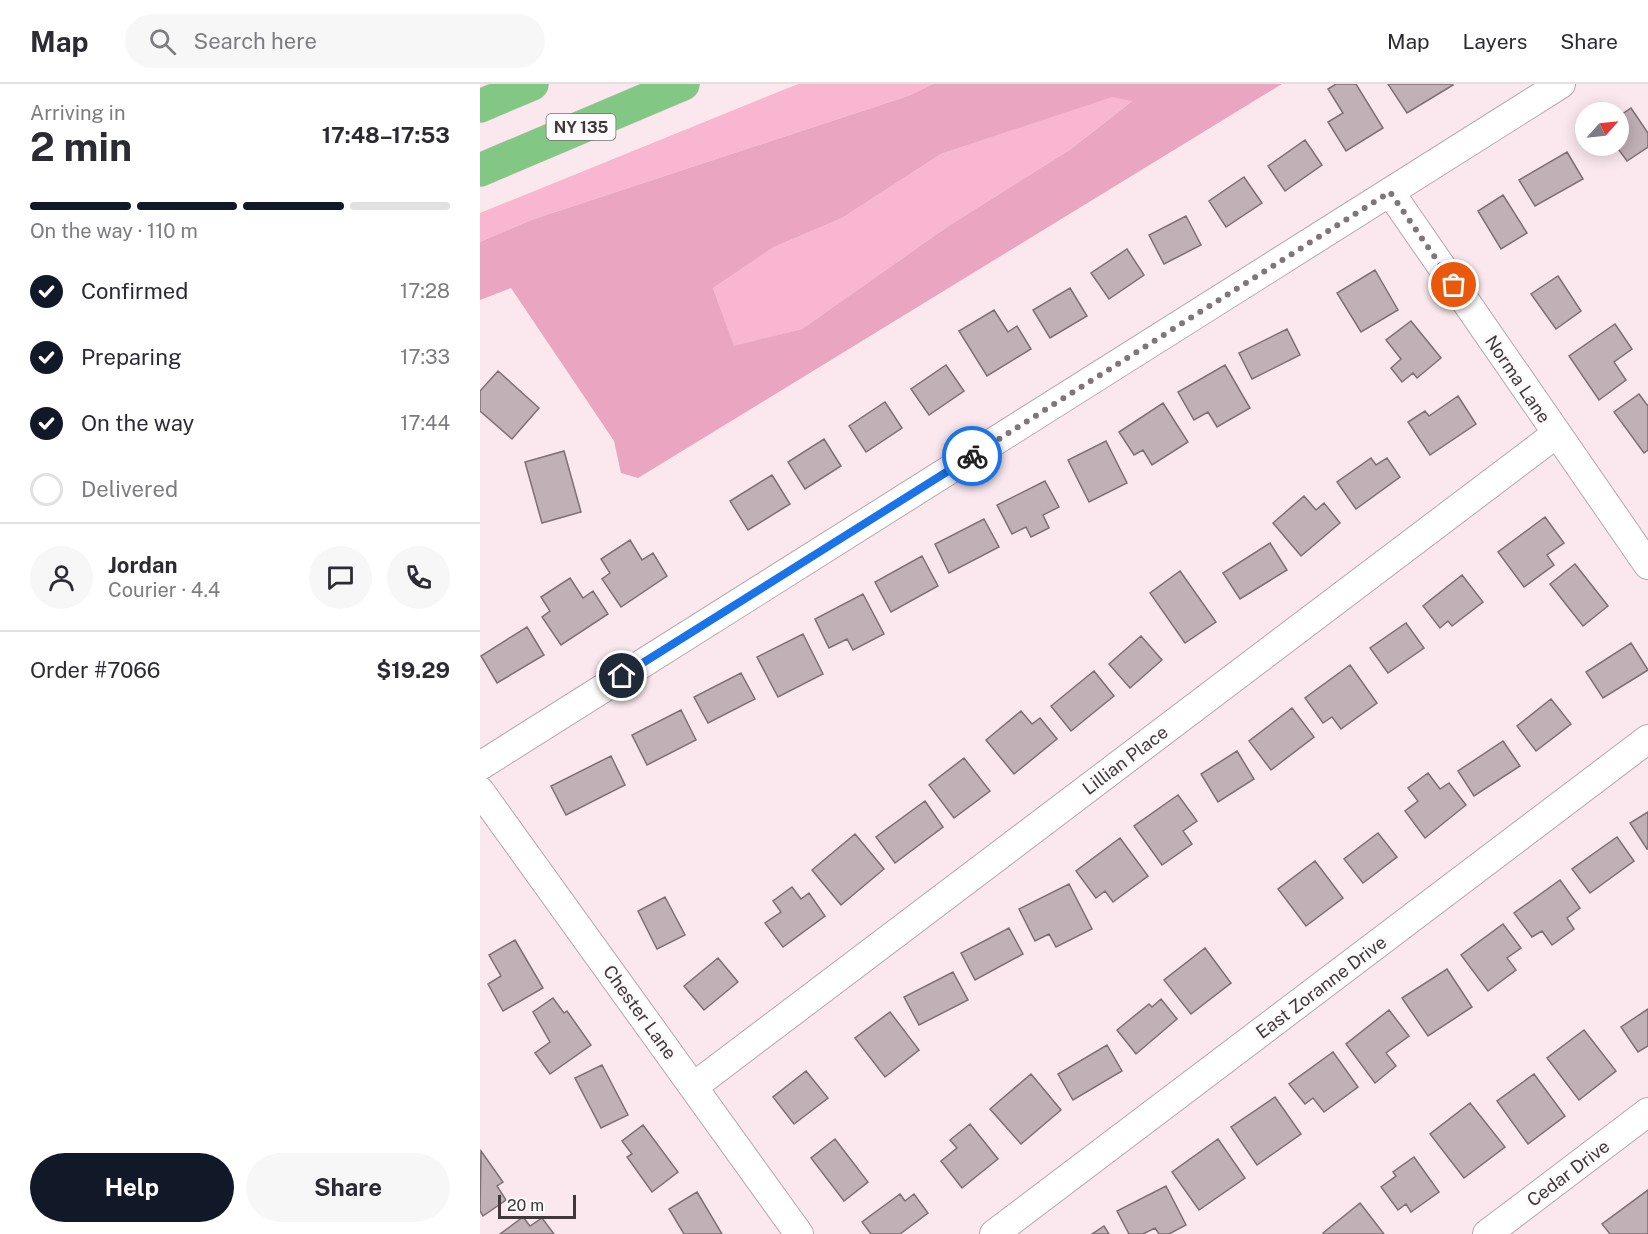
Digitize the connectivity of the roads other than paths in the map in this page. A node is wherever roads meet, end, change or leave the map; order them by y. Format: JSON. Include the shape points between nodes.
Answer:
{"nodes":[{"id":1,"x":532,"y":84,"type":"edge"},
{"id":2,"x":683,"y":84,"type":"edge"},
{"id":3,"x":1561,"y":84,"type":"edge"},
{"id":4,"x":480,"y":106,"type":"edge"},
{"id":5,"x":480,"y":170,"type":"edge"},
{"id":6,"x":1390,"y":192,"type":"junction"},
{"id":7,"x":1556,"y":434,"type":"junction"},
{"id":8,"x":1648,"y":565,"type":"edge"},
{"id":9,"x":1648,"y":739,"type":"edge"},
{"id":10,"x":480,"y":766,"type":"edge"},
{"id":11,"x":480,"y":791,"type":"edge"},
{"id":12,"x":693,"y":1087,"type":"junction"},
{"id":13,"x":1648,"y":1112,"type":"edge"},
{"id":14,"x":800,"y":1234,"type":"edge"},
{"id":15,"x":994,"y":1234,"type":"edge"},
{"id":16,"x":1487,"y":1234,"type":"edge"}],
"edges":[{"from":1,"to":4,"type":"highway"},
{"from":2,"to":5,"type":"highway","number":"NY 135"},
{"from":3,"to":6,"type":"street"},
{"from":6,"to":7,"type":"street","name":"Norma Lane"},
{"from":6,"to":10,"type":"street"},
{"from":7,"to":8,"type":"street","name":"Norma Lane"},
{"from":7,"to":12,"type":"street","name":"Lillian Place"},
{"from":9,"to":15,"type":"street","name":"East Zoranne Drive"},
{"from":11,"to":12,"type":"street","name":"Chester Lane"},
{"from":12,"to":14,"type":"street","name":"Chester Lane"},
{"from":13,"to":16,"type":"street","name":"Cedar Drive"}]}
